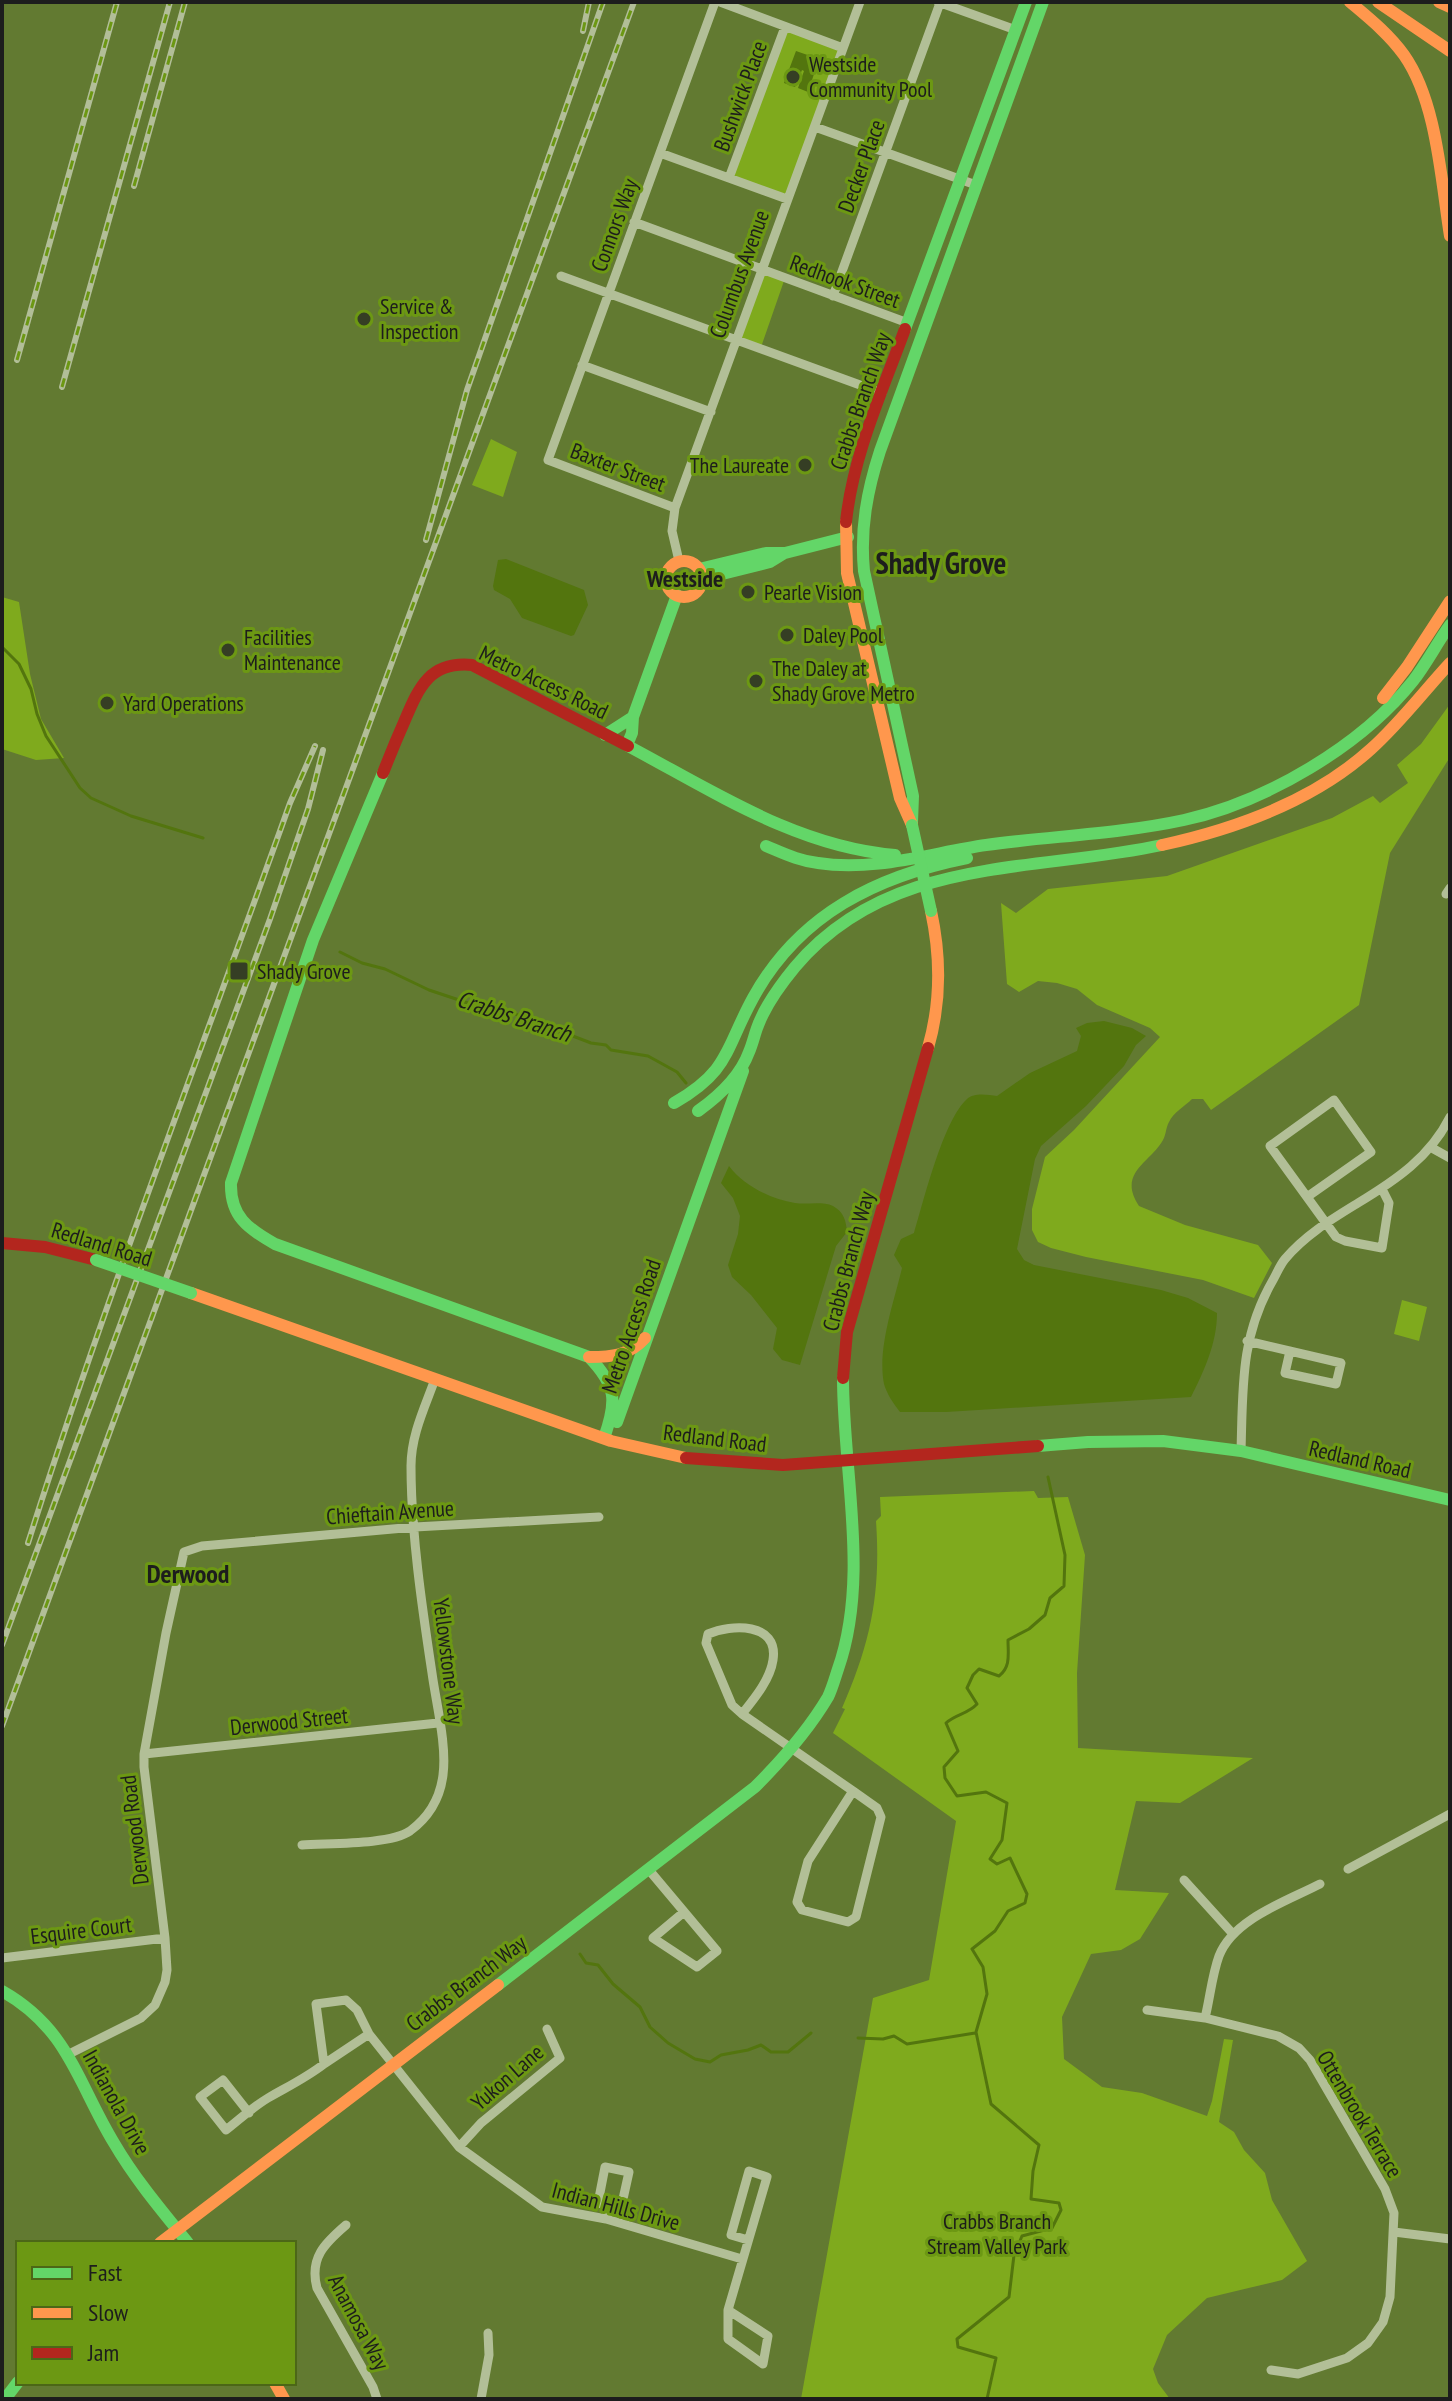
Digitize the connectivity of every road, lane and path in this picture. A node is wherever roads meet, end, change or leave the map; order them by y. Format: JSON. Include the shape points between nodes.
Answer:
{"nodes":[{"id":1,"x":718,"y":2,"type":"edge"},
{"id":2,"x":860,"y":2,"type":"edge"},
{"id":3,"x":939,"y":2,"type":"edge"},
{"id":4,"x":1026,"y":2,"type":"edge"},
{"id":5,"x":1043,"y":2,"type":"edge"},
{"id":6,"x":1350,"y":2,"type":"edge"},
{"id":7,"x":1378,"y":2,"type":"edge"},
{"id":8,"x":1430,"y":2,"type":"edge"},
{"id":9,"x":1439,"y":2,"type":"edge"},
{"id":10,"x":1450,"y":7,"type":"edge"},
{"id":11,"x":1450,"y":15,"type":"edge"},
{"id":12,"x":785,"y":27,"type":"junction"},
{"id":13,"x":1016,"y":30,"type":"junction"},
{"id":14,"x":843,"y":48,"type":"junction"},
{"id":15,"x":1450,"y":51,"type":"edge"},
{"id":16,"x":815,"y":127,"type":"junction"},
{"id":17,"x":885,"y":152,"type":"junction"},
{"id":18,"x":660,"y":153,"type":"junction"},
{"id":19,"x":729,"y":178,"type":"junction"},
{"id":20,"x":960,"y":179,"type":"junction"},
{"id":21,"x":976,"y":185,"type":"junction"},
{"id":22,"x":1450,"y":193,"type":"edge"},
{"id":23,"x":787,"y":199,"type":"junction"},
{"id":24,"x":1447,"y":220,"type":"junction"},
{"id":25,"x":634,"y":222,"type":"junction"},
{"id":26,"x":1450,"y":236,"type":"edge"},
{"id":27,"x":762,"y":269,"type":"junction"},
{"id":28,"x":561,"y":276,"type":"dead end"},
{"id":29,"x":608,"y":293,"type":"junction"},
{"id":30,"x":833,"y":296,"type":"junction"},
{"id":31,"x":908,"y":323,"type":"junction"},
{"id":32,"x":736,"y":342,"type":"junction"},
{"id":33,"x":582,"y":365,"type":"junction"},
{"id":34,"x":882,"y":393,"type":"junction"},
{"id":35,"x":711,"y":412,"type":"junction"},
{"id":36,"x":548,"y":460,"type":"joint"},
{"id":37,"x":675,"y":508,"type":"junction"},
{"id":38,"x":862,"y":534,"type":"junction"},
{"id":39,"x":844,"y":538,"type":"junction"},
{"id":40,"x":679,"y":561,"type":"junction"},
{"id":41,"x":701,"y":574,"type":"junction"},
{"id":42,"x":677,"y":595,"type":"junction"},
{"id":43,"x":1450,"y":601,"type":"edge"},
{"id":44,"x":1450,"y":625,"type":"edge"},
{"id":45,"x":1448,"y":665,"type":"edge"},
{"id":46,"x":633,"y":717,"type":"junction"},
{"id":47,"x":605,"y":735,"type":"junction"},
{"id":48,"x":627,"y":745,"type":"junction"},
{"id":49,"x":1314,"y":765,"type":"junction"},
{"id":50,"x":912,"y":825,"type":"junction"},
{"id":51,"x":1130,"y":829,"type":"junction"},
{"id":52,"x":766,"y":846,"type":"dead end"},
{"id":53,"x":910,"y":856,"type":"junction"},
{"id":54,"x":747,"y":1059,"type":"junction"},
{"id":55,"x":674,"y":1103,"type":"dead end"},
{"id":56,"x":698,"y":1111,"type":"dead end"},
{"id":57,"x":1450,"y":1117,"type":"edge"},
{"id":58,"x":1432,"y":1148,"type":"junction"},
{"id":59,"x":1450,"y":1158,"type":"edge"},
{"id":60,"x":1382,"y":1189,"type":"junction"},
{"id":61,"x":1307,"y":1197,"type":"junction"},
{"id":62,"x":1326,"y":1223,"type":"junction"},
{"id":63,"x":2,"y":1243,"type":"edge"},
{"id":64,"x":649,"y":1332,"type":"junction"},
{"id":65,"x":1247,"y":1341,"type":"junction"},
{"id":66,"x":1290,"y":1351,"type":"junction"},
{"id":67,"x":589,"y":1357,"type":"junction"},
{"id":68,"x":435,"y":1379,"type":"junction"},
{"id":69,"x":608,"y":1440,"type":"junction"},
{"id":70,"x":1241,"y":1451,"type":"junction"},
{"id":71,"x":848,"y":1460,"type":"junction"},
{"id":72,"x":1450,"y":1500,"type":"edge"},
{"id":73,"x":599,"y":1517,"type":"dead end"},
{"id":74,"x":415,"y":1527,"type":"junction"},
{"id":75,"x":184,"y":1552,"type":"joint"},
{"id":76,"x":742,"y":1714,"type":"junction"},
{"id":77,"x":438,"y":1723,"type":"junction"},
{"id":78,"x":792,"y":1750,"type":"junction"},
{"id":79,"x":144,"y":1754,"type":"junction"},
{"id":80,"x":853,"y":1791,"type":"junction"},
{"id":81,"x":1450,"y":1814,"type":"edge"},
{"id":82,"x":302,"y":1845,"type":"dead end"},
{"id":83,"x":1348,"y":1869,"type":"dead end"},
{"id":84,"x":649,"y":1870,"type":"junction"},
{"id":85,"x":1184,"y":1880,"type":"dead end"},
{"id":86,"x":1320,"y":1884,"type":"dead end"},
{"id":87,"x":684,"y":1912,"type":"junction"},
{"id":88,"x":1233,"y":1934,"type":"junction"},
{"id":89,"x":165,"y":1938,"type":"junction"},
{"id":90,"x":2,"y":1958,"type":"edge"},
{"id":91,"x":2,"y":1991,"type":"edge"},
{"id":92,"x":1147,"y":2010,"type":"dead end"},
{"id":93,"x":1205,"y":2018,"type":"junction"},
{"id":94,"x":547,"y":2029,"type":"dead end"},
{"id":95,"x":369,"y":2034,"type":"junction"},
{"id":96,"x":69,"y":2054,"type":"junction"},
{"id":97,"x":394,"y":2063,"type":"junction"},
{"id":98,"x":324,"y":2064,"type":"junction"},
{"id":99,"x":249,"y":2113,"type":"junction"},
{"id":100,"x":459,"y":2147,"type":"junction"},
{"id":101,"x":609,"y":2205,"type":"junction"},
{"id":102,"x":606,"y":2219,"type":"junction"},
{"id":103,"x":346,"y":2225,"type":"dead end"},
{"id":104,"x":177,"y":2229,"type":"junction"},
{"id":105,"x":1394,"y":2232,"type":"junction"},
{"id":106,"x":1450,"y":2239,"type":"edge"},
{"id":107,"x":748,"y":2240,"type":"junction"},
{"id":108,"x":162,"y":2241,"type":"edge"},
{"id":109,"x":186,"y":2241,"type":"edge"},
{"id":110,"x":742,"y":2259,"type":"junction"},
{"id":111,"x":728,"y":2310,"type":"junction"},
{"id":112,"x":488,"y":2333,"type":"dead end"},
{"id":113,"x":1271,"y":2370,"type":"dead end"},
{"id":114,"x":377,"y":2399,"type":"edge"},
{"id":115,"x":481,"y":2399,"type":"edge"}],
"edges":[{"from":1,"to":12,"type":"street"},
{"from":1,"to":18,"type":"street","name":"Connors Way"},
{"from":2,"to":14,"type":"street","name":"Columbus Avenue"},
{"from":3,"to":13,"type":"street"},
{"from":3,"to":17,"type":"street","name":"Decker Place"},
{"from":4,"to":13,"type":"main road","name":"Crabbs Branch Way"},
{"from":5,"to":21,"type":"main road","name":"Crabbs Branch Way"},
{"from":6,"to":24,"type":"main road","via":[[1387,35],[1418,83]]},
{"from":7,"to":15,"type":"main road"},
{"from":8,"to":11,"type":"main road"},
{"from":9,"to":10,"type":"main road"},
{"from":12,"to":14,"type":"street"},
{"from":12,"to":19,"type":"street","name":"Bushwick Place"},
{"from":13,"to":20,"type":"main road","name":"Crabbs Branch Way"},
{"from":14,"to":16,"type":"street","name":"Columbus Avenue"},
{"from":16,"to":17,"type":"street"},
{"from":16,"to":23,"type":"street","name":"Columbus Avenue"},
{"from":17,"to":20,"type":"street"},
{"from":17,"to":30,"type":"street","name":"Decker Place"},
{"from":18,"to":19,"type":"street"},
{"from":18,"to":25,"type":"street","name":"Connors Way"},
{"from":19,"to":23,"type":"street"},
{"from":20,"to":21,"type":"street"},
{"from":20,"to":31,"type":"main road","name":"Crabbs Branch Way"},
{"from":21,"to":38,"type":"main road","name":"Crabbs Branch Way","via":[[869,483]]},
{"from":22,"to":24,"type":"main road"},
{"from":23,"to":27,"type":"street","name":"Columbus Avenue"},
{"from":24,"to":26,"type":"main road"},
{"from":25,"to":27,"type":"street","name":"Redhook Street"},
{"from":25,"to":29,"type":"street","name":"Connors Way"},
{"from":27,"to":30,"type":"street","name":"Redhook Street"},
{"from":27,"to":32,"type":"street","name":"Columbus Avenue"},
{"from":28,"to":29,"type":"street"},
{"from":29,"to":32,"type":"street"},
{"from":29,"to":33,"type":"street","name":"Connors Way"},
{"from":30,"to":31,"type":"street","name":"Redhook Street"},
{"from":31,"to":34,"type":"main road","name":"Crabbs Branch Way"},
{"from":32,"to":34,"type":"street"},
{"from":32,"to":35,"type":"street","name":"Columbus Avenue"},
{"from":33,"to":35,"type":"street"},
{"from":33,"to":36,"type":"street","name":"Connors Way"},
{"from":34,"to":39,"type":"main road","name":"Crabbs Branch Way","via":[[849,493]]},
{"from":35,"to":37,"type":"street","name":"Columbus Avenue"},
{"from":36,"to":37,"type":"street","name":"Baxter Street"},
{"from":37,"to":40,"type":"street","name":"Columbus Avenue","via":[[672,531]]},
{"from":38,"to":39,"type":"main road"},
{"from":38,"to":50,"type":"main road","name":"Crabbs Branch Way","via":[[869,602],[913,796]]},
{"from":39,"to":41,"type":"main road","via":[[766,553]]},
{"from":39,"to":50,"type":"main road","name":"Crabbs Branch Way","via":[[847,573],[900,798]]},
{"from":40,"to":41,"type":"main road","via":[[690,562]]},
{"from":40,"to":42,"type":"main road","via":[[666,580]]},
{"from":41,"to":42,"type":"main road","via":[[699,589]]},
{"from":42,"to":46,"type":"main road"},
{"from":43,"to":49,"type":"main road","via":[[1378,704]]},
{"from":44,"to":49,"type":"main road","name":"Metro Access Road","via":[[1387,709]]},
{"from":45,"to":54,"type":"main road","name":"Metro Access Road","via":[[1358,760],[1275,809],[1187,840],[906,889],[847,919],[796,965],[761,1017]]},
{"from":46,"to":47,"type":"main road"},
{"from":46,"to":48,"type":"main road"},
{"from":47,"to":48,"type":"main road","name":"Metro Access Road"},
{"from":47,"to":67,"type":"main road","name":"Metro Access Road","via":[[472,665],[452,665],[425,680],[313,940],[231,1183],[232,1203],[241,1219],[275,1244]]},
{"from":48,"to":53,"type":"main road","name":"Metro Access Road","via":[[807,838]]},
{"from":49,"to":51,"type":"main road","name":"Metro Access Road","via":[[1234,805]]},
{"from":50,"to":71,"type":"main road","name":"Crabbs Branch Way","bridge":true,"via":[[937,938],[938,1006],[847,1332],[843,1406]]},
{"from":51,"to":53,"type":"main road","name":"Metro Access Road"},
{"from":51,"to":55,"type":"main road","via":[[913,869],[865,889],[794,942],[762,982],[716,1075]]},
{"from":52,"to":53,"type":"main road","via":[[821,865],[861,866]]},
{"from":54,"to":56,"type":"main road","via":[[717,1097]]},
{"from":54,"to":64,"type":"main road","name":"Metro Access Road"},
{"from":57,"to":58,"type":"street"},
{"from":58,"to":59,"type":"street"},
{"from":58,"to":60,"type":"street"},
{"from":60,"to":62,"type":"street"},
{"from":60,"to":62,"type":"street","via":[[1389,1203],[1382,1248],[1340,1240]]},
{"from":61,"to":61,"type":"street","via":[[1270,1146],[1334,1100],[1371,1152]]},
{"from":61,"to":62,"type":"street"},
{"from":62,"to":65,"type":"street","via":[[1284,1260],[1260,1301]]},
{"from":63,"to":68,"type":"main road","name":"Redland Road","bridge":true,"via":[[96,1260]]},
{"from":64,"to":67,"type":"main road","via":[[625,1355]]},
{"from":64,"to":69,"type":"main road","name":"Metro Access Road"},
{"from":65,"to":66,"type":"street"},
{"from":65,"to":70,"type":"street"},
{"from":66,"to":66,"type":"street","via":[[1341,1363],[1336,1384],[1285,1373]]},
{"from":67,"to":69,"type":"main road","name":"Metro Access Road","via":[[603,1370],[615,1395]]},
{"from":68,"to":69,"type":"main road","name":"Redland Road"},
{"from":68,"to":74,"type":"street","name":"Yellowstone Way","via":[[412,1454]]},
{"from":69,"to":71,"type":"main road","name":"Redland Road","via":[[677,1457],[733,1463]]},
{"from":70,"to":71,"type":"main road","name":"Redland Road","via":[[1163,1441],[1088,1442]]},
{"from":70,"to":72,"type":"main road","name":"Redland Road"},
{"from":71,"to":78,"type":"main road","name":"Crabbs Branch Way","via":[[853,1555],[845,1649],[829,1695]]},
{"from":73,"to":74,"type":"street","name":"Chieftain Avenue"},
{"from":74,"to":75,"type":"street","name":"Chieftain Avenue","via":[[202,1546]]},
{"from":74,"to":77,"type":"street","name":"Yellowstone Way"},
{"from":75,"to":79,"type":"street","name":"Derwood Road"},
{"from":76,"to":76,"type":"street","via":[[732,1705],[706,1643],[708,1634],[739,1626],[766,1636],[774,1656],[756,1697]]},
{"from":76,"to":78,"type":"street"},
{"from":77,"to":79,"type":"street","name":"Derwood Street"},
{"from":77,"to":82,"type":"street","name":"Yellowstone Way","via":[[443,1772],[439,1792],[429,1813],[412,1829],[393,1839]]},
{"from":78,"to":80,"type":"street"},
{"from":78,"to":84,"type":"main road","name":"Crabbs Branch Way","via":[[755,1787]]},
{"from":79,"to":89,"type":"street","name":"Derwood Road"},
{"from":80,"to":80,"type":"street","via":[[881,1817],[856,1917],[848,1922],[802,1910],[797,1902],[808,1861]]},
{"from":81,"to":83,"type":"street"},
{"from":84,"to":87,"type":"street"},
{"from":84,"to":97,"type":"main road","name":"Crabbs Branch Way"},
{"from":85,"to":88,"type":"street"},
{"from":86,"to":88,"type":"street"},
{"from":87,"to":87,"type":"street","via":[[717,1951],[697,1967],[653,1938]]},
{"from":88,"to":93,"type":"street","via":[[1219,1956]]},
{"from":89,"to":90,"type":"street","name":"Esquire Court"},
{"from":89,"to":96,"type":"street","name":"Derwood Road","via":[[167,1970],[155,2005],[141,2018]]},
{"from":91,"to":96,"type":"main road","name":"Indianola Drive","via":[[34,2010]]},
{"from":92,"to":93,"type":"street","name":"Ottenbrook Terrace"},
{"from":93,"to":105,"type":"street","name":"Ottenbrook Terrace","via":[[1278,2036],[1310,2060],[1385,2189]]},
{"from":94,"to":100,"type":"street","name":"Yukon Lane","via":[[560,2058]]},
{"from":95,"to":97,"type":"street","name":"Indian Hills Drive"},
{"from":95,"to":98,"type":"street"},
{"from":95,"to":98,"type":"street","name":"Indian Hills Drive","via":[[346,2000],[316,2004]]},
{"from":96,"to":104,"type":"main road","name":"Indianola Drive","via":[[114,2142]]},
{"from":97,"to":100,"type":"street","name":"Indian Hills Drive"},
{"from":97,"to":104,"type":"main road","name":"Crabbs Branch Way"},
{"from":98,"to":99,"type":"street"},
{"from":99,"to":99,"type":"street","via":[[226,2130],[200,2097],[223,2080]]},
{"from":100,"to":102,"type":"street","name":"Indian Hills Drive","via":[[542,2207]]},
{"from":101,"to":101,"type":"street","via":[[621,2208],[629,2172],[605,2167],[598,2203]]},
{"from":101,"to":102,"type":"street"},
{"from":102,"to":110,"type":"street","name":"Indian Hills Drive"},
{"from":103,"to":114,"type":"street","name":"Anamosa Way","via":[[319,2255],[313,2274]]},
{"from":104,"to":108,"type":"main road","name":"Crabbs Branch Way"},
{"from":104,"to":109,"type":"main road","name":"Indianola Drive"},
{"from":105,"to":106,"type":"street"},
{"from":105,"to":113,"type":"street","name":"Ottenbrook Terrace","via":[[1390,2297],[1383,2322],[1368,2343],[1347,2358],[1298,2374]]},
{"from":107,"to":107,"type":"street","via":[[767,2177],[749,2171],[731,2235]]},
{"from":107,"to":110,"type":"street"},
{"from":110,"to":111,"type":"street"},
{"from":111,"to":111,"type":"street","via":[[768,2336],[763,2364],[728,2339]]},
{"from":112,"to":115,"type":"street"}]}
